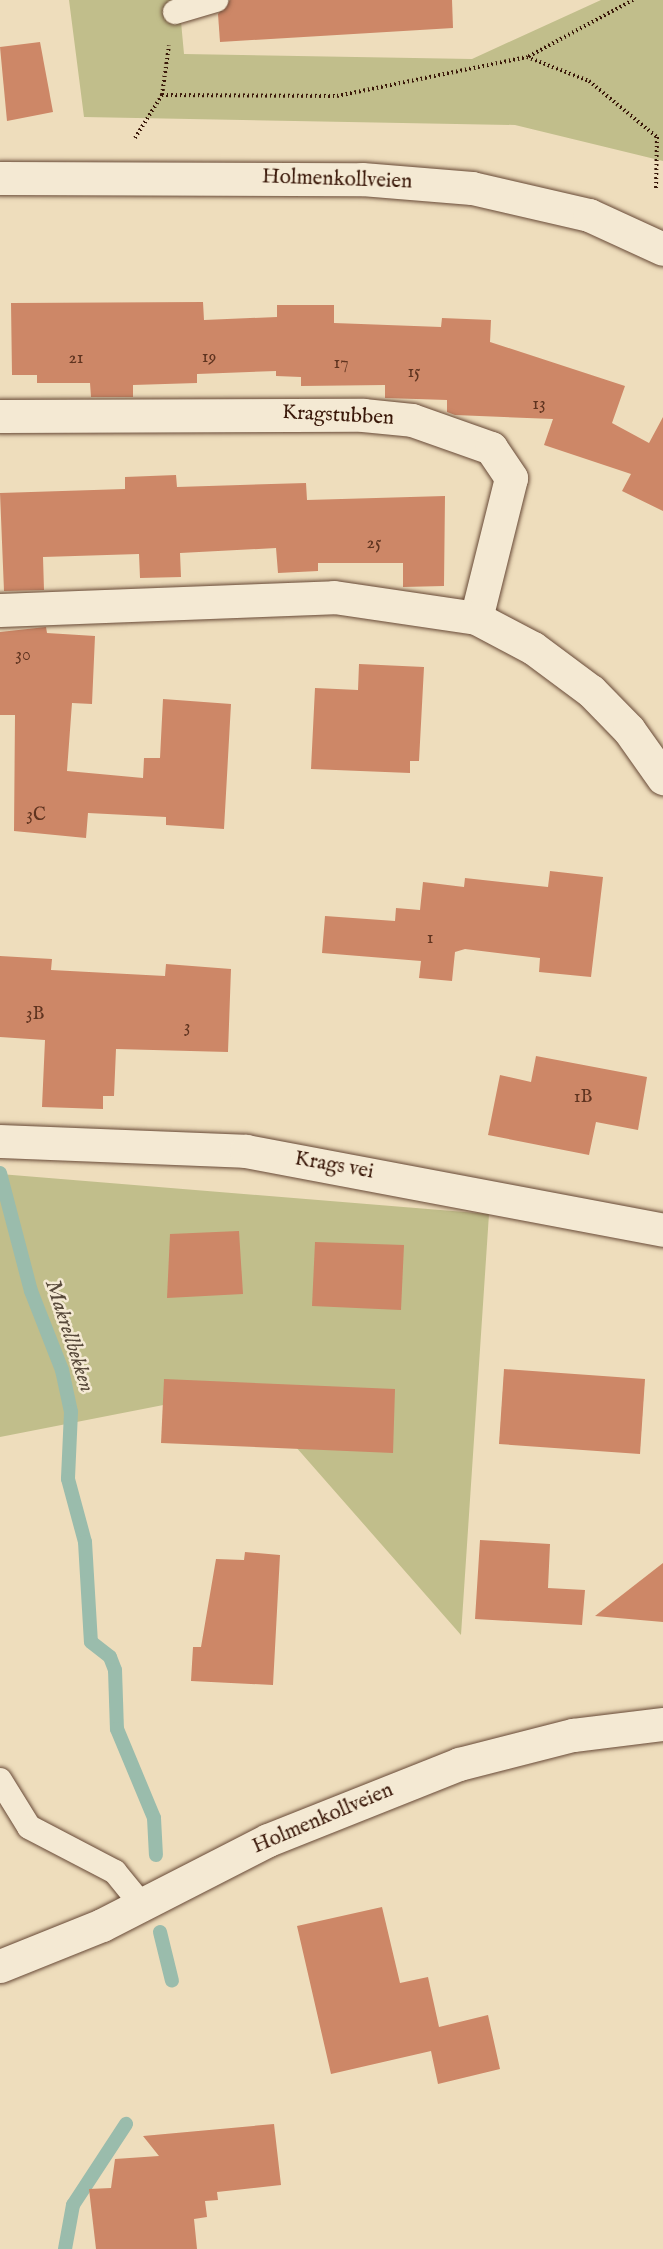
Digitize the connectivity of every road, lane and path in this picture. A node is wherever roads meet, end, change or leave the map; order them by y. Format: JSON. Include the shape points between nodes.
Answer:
{"nodes":[{"id":1,"x":216,"y":0,"type":"edge"},
{"id":2,"x":633,"y":0,"type":"edge"},
{"id":3,"x":174,"y":12,"type":"joint"},
{"id":4,"x":527,"y":57,"type":"junction"},
{"id":5,"x":162,"y":95,"type":"junction"},
{"id":6,"x":120,"y":177,"type":"junction"},
{"id":7,"x":0,"y":178,"type":"edge"},
{"id":8,"x":656,"y":189,"type":"dead end"},
{"id":9,"x":663,"y":249,"type":"edge"},
{"id":10,"x":0,"y":416,"type":"edge"},
{"id":11,"x":0,"y":610,"type":"edge"},
{"id":12,"x":476,"y":618,"type":"junction"},
{"id":13,"x":663,"y":778,"type":"edge"},
{"id":14,"x":0,"y":1141,"type":"edge"},
{"id":15,"x":663,"y":1230,"type":"edge"},
{"id":16,"x":663,"y":1724,"type":"edge"},
{"id":17,"x":0,"y":1780,"type":"edge"},
{"id":18,"x":142,"y":1905,"type":"junction"},
{"id":19,"x":0,"y":1966,"type":"edge"}],
"edges":[{"from":1,"to":3,"type":"lane"},
{"from":2,"to":4,"type":"path"},
{"from":3,"to":5,"type":"path"},
{"from":4,"to":5,"type":"path","via":[[337,96]]},
{"from":4,"to":8,"type":"path","via":[[589,81],[657,137]]},
{"from":5,"to":6,"type":"path","via":[[131,144]]},
{"from":6,"to":7,"type":"street","name":"Holmenkollveien"},
{"from":6,"to":9,"type":"street","name":"Holmenkollveien","via":[[362,179],[472,188],[589,215]]},
{"from":10,"to":12,"type":"street","name":"Kragstubben","via":[[363,415],[412,420],[491,448],[511,478]]},
{"from":11,"to":12,"type":"street","via":[[334,597]]},
{"from":12,"to":13,"type":"street","via":[[533,648],[591,691],[629,730]]},
{"from":14,"to":15,"type":"street","name":"Krags vei","via":[[246,1151]]},
{"from":16,"to":18,"type":"street","name":"Holmenkollveien","via":[[573,1735],[459,1764],[268,1840]]},
{"from":17,"to":18,"type":"lane","via":[[28,1827],[115,1872]]},
{"from":18,"to":19,"type":"street","name":"Holmenkollveien"}]}
